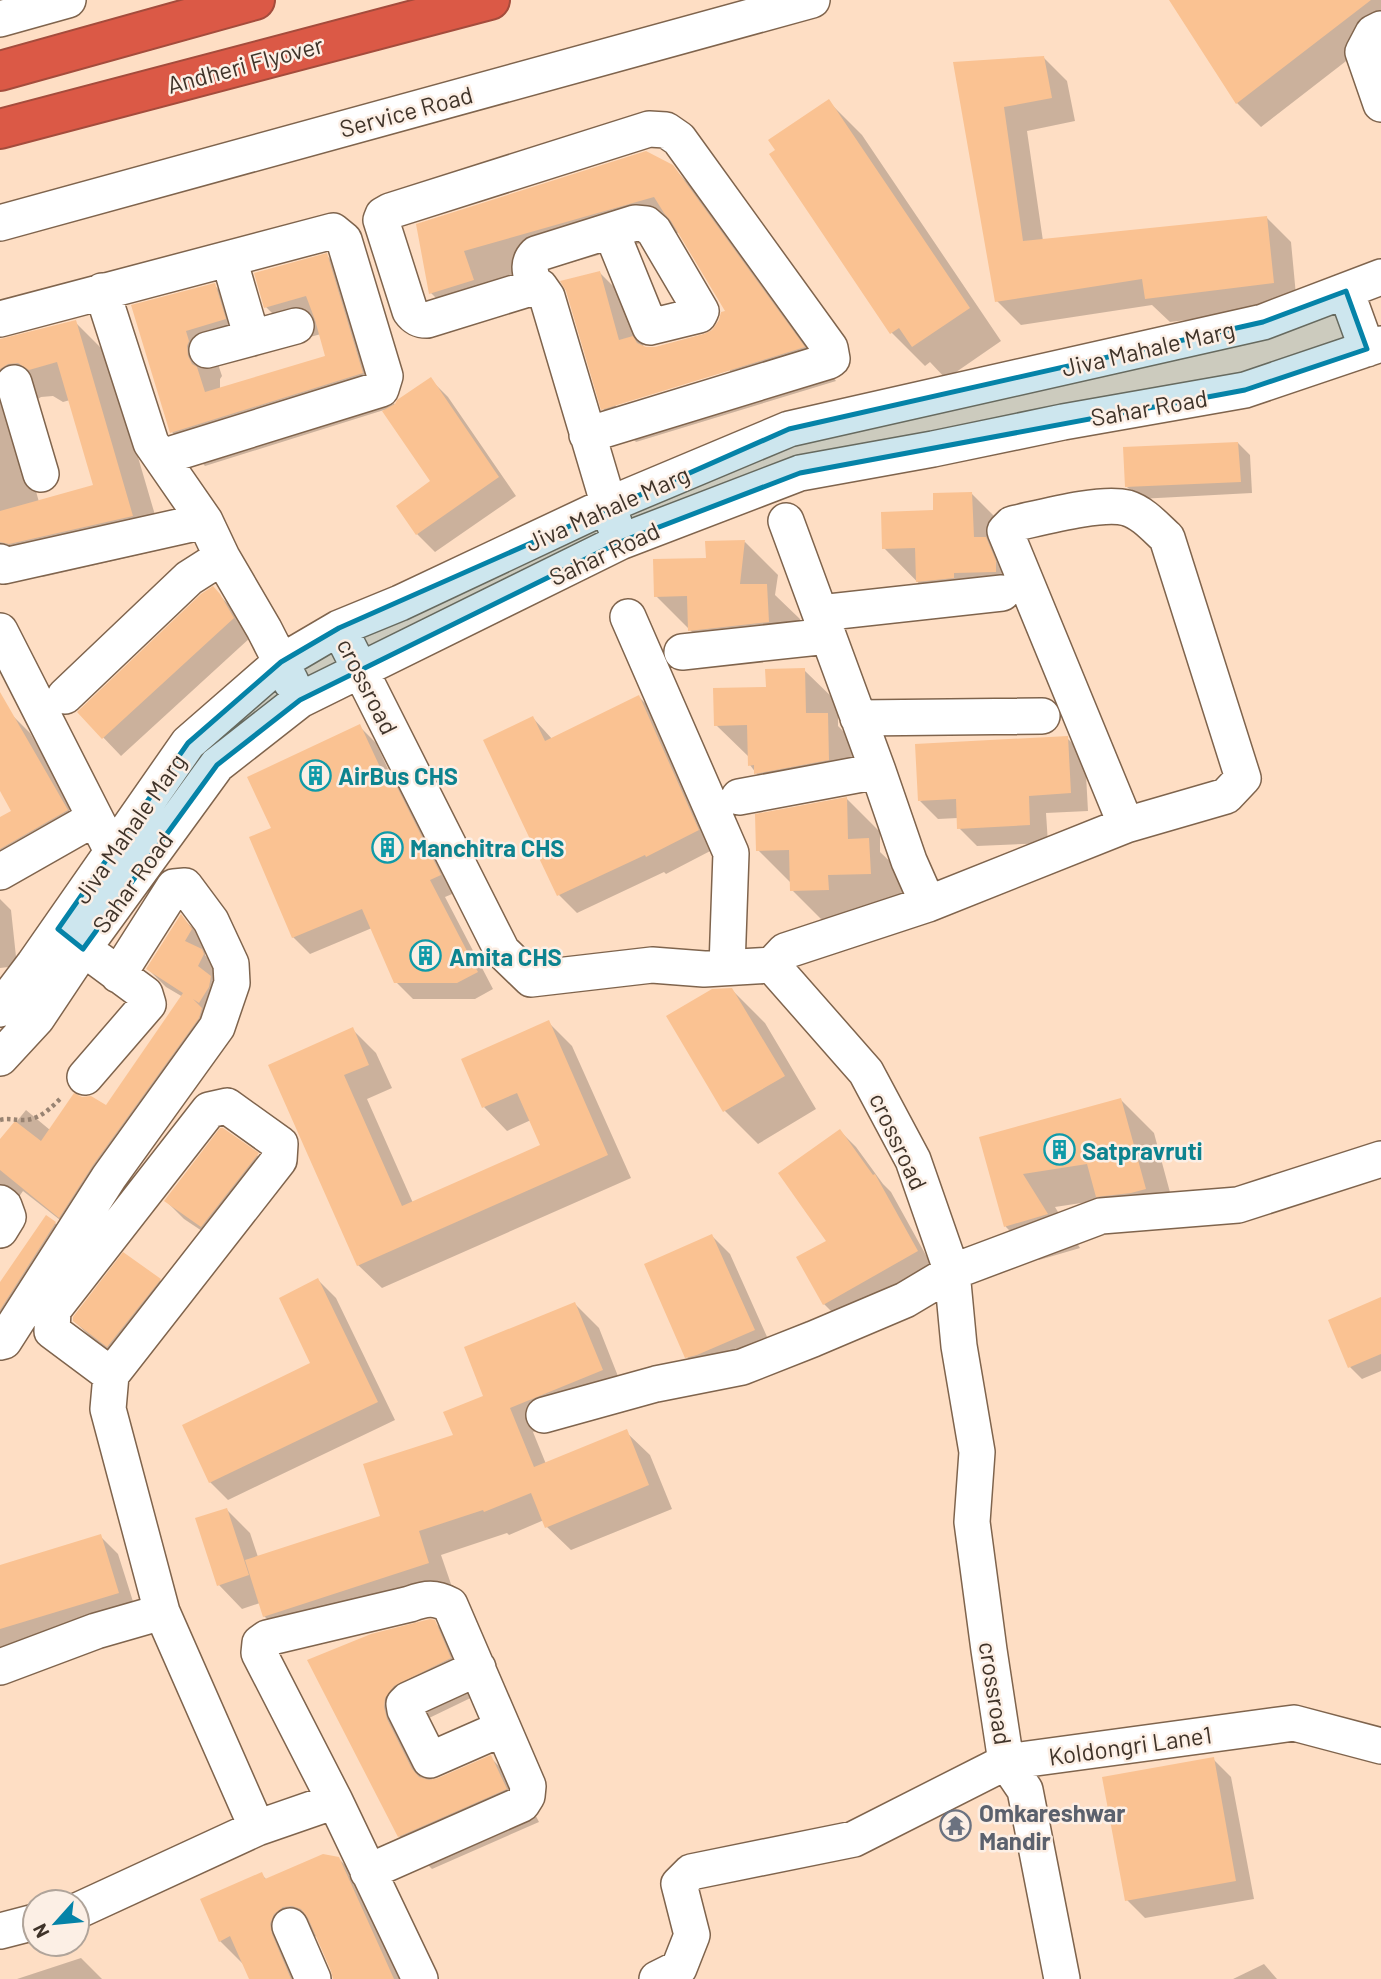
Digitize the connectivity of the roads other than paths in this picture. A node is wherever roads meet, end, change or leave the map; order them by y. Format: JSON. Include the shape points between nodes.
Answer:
{"nodes":[{"id":1,"x":68,"y":0,"type":"edge"},
{"id":2,"x":255,"y":0,"type":"edge"},
{"id":3,"x":490,"y":0,"type":"edge"},
{"id":4,"x":812,"y":0,"type":"edge"},
{"id":5,"x":0,"y":19,"type":"edge"},
{"id":6,"x":1381,"y":29,"type":"edge"},
{"id":7,"x":0,"y":71,"type":"edge"},
{"id":8,"x":1381,"y":104,"type":"edge"},
{"id":9,"x":0,"y":129,"type":"edge"},
{"id":10,"x":0,"y":223,"type":"edge"},
{"id":11,"x":611,"y":231,"type":"dead end"},
{"id":12,"x":229,"y":259,"type":"junction"},
{"id":13,"x":1381,"y":277,"type":"edge"},
{"id":14,"x":534,"y":287,"type":"junction"},
{"id":15,"x":102,"y":291,"type":"junction"},
{"id":16,"x":1346,"y":291,"type":"junction"},
{"id":17,"x":0,"y":319,"type":"edge"},
{"id":18,"x":296,"y":326,"type":"dead end"},
{"id":19,"x":252,"y":338,"type":"junction"},
{"id":20,"x":1374,"y":346,"type":"edge"},
{"id":21,"x":207,"y":350,"type":"dead end"},
{"id":22,"x":1048,"y":370,"type":"junction"},
{"id":23,"x":14,"y":383,"type":"dead end"},
{"id":24,"x":922,"y":399,"type":"junction"},
{"id":25,"x":1063,"y":422,"type":"junction"},
{"id":26,"x":14,"y":435,"type":"edge"},
{"id":27,"x":587,"y":435,"type":"junction"},
{"id":28,"x":933,"y":449,"type":"junction"},
{"id":29,"x":162,"y":457,"type":"junction"},
{"id":30,"x":41,"y":474,"type":"dead end"},
{"id":31,"x":608,"y":505,"type":"junction"},
{"id":32,"x":205,"y":521,"type":"junction"},
{"id":33,"x":786,"y":521,"type":"dead end"},
{"id":34,"x":620,"y":542,"type":"junction"},
{"id":35,"x":222,"y":556,"type":"junction"},
{"id":36,"x":0,"y":562,"type":"edge"},
{"id":37,"x":461,"y":574,"type":"junction"},
{"id":38,"x":1002,"y":593,"type":"dead end"},
{"id":39,"x":477,"y":613,"type":"junction"},
{"id":40,"x":628,"y":617,"type":"dead end"},
{"id":41,"x":824,"y":625,"type":"junction"},
{"id":42,"x":339,"y":628,"type":"junction"},
{"id":43,"x":3,"y":644,"type":"edge"},
{"id":44,"x":682,"y":652,"type":"dead end"},
{"id":45,"x":281,"y":662,"type":"junction"},
{"id":46,"x":361,"y":671,"type":"junction"},
{"id":47,"x":65,"y":696,"type":"dead end"},
{"id":48,"x":300,"y":700,"type":"junction"},
{"id":49,"x":1042,"y":716,"type":"dead end"},
{"id":50,"x":858,"y":718,"type":"junction"},
{"id":51,"x":878,"y":771,"type":"junction"},
{"id":52,"x":739,"y":797,"type":"dead end"},
{"id":53,"x":95,"y":818,"type":"junction"},
{"id":54,"x":1126,"y":825,"type":"junction"},
{"id":55,"x":112,"y":851,"type":"junction"},
{"id":56,"x":0,"y":872,"type":"edge"},
{"id":57,"x":929,"y":904,"type":"junction"},
{"id":58,"x":71,"y":939,"type":"junction"},
{"id":59,"x":772,"y":965,"type":"junction"},
{"id":60,"x":727,"y":967,"type":"junction"},
{"id":61,"x":118,"y":975,"type":"junction"},
{"id":62,"x":0,"y":1009,"type":"edge"},
{"id":63,"x":0,"y":1058,"type":"edge"},
{"id":64,"x":85,"y":1077,"type":"road end"},
{"id":65,"x":1381,"y":1159,"type":"edge"},
{"id":66,"x":0,"y":1203,"type":"edge"},
{"id":67,"x":0,"y":1230,"type":"edge"},
{"id":68,"x":952,"y":1272,"type":"junction"},
{"id":69,"x":0,"y":1342,"type":"edge"},
{"id":70,"x":111,"y":1375,"type":"junction"},
{"id":71,"x":544,"y":1415,"type":"dead end"},
{"id":72,"x":163,"y":1612,"type":"junction"},
{"id":73,"x":0,"y":1667,"type":"edge"},
{"id":74,"x":478,"y":1668,"type":"junction"},
{"id":75,"x":503,"y":1728,"type":"junction"},
{"id":76,"x":1381,"y":1746,"type":"edge"},
{"id":77,"x":1006,"y":1762,"type":"junction"},
{"id":78,"x":335,"y":1801,"type":"junction"},
{"id":79,"x":257,"y":1828,"type":"junction"},
{"id":80,"x":368,"y":1872,"type":"junction"},
{"id":81,"x":91,"y":1905,"type":"edge"},
{"id":82,"x":21,"y":1926,"type":"edge"},
{"id":83,"x":290,"y":1926,"type":"dead end"},
{"id":84,"x":0,"y":1931,"type":"edge"},
{"id":85,"x":313,"y":1979,"type":"edge"},
{"id":86,"x":420,"y":1979,"type":"edge"},
{"id":87,"x":657,"y":1979,"type":"edge"},
{"id":88,"x":1062,"y":1979,"type":"edge"}],
"edges":[{"from":1,"to":5,"type":"street"},
{"from":2,"to":7,"type":"highway"},
{"from":3,"to":9,"type":"highway","name":"Andheri Flyover"},
{"from":4,"to":10,"type":"street","name":"Service Road"},
{"from":6,"to":8,"type":"street","via":[[1373,33],[1363,52]]},
{"from":11,"to":14,"type":"street","via":[[536,254],[529,266]]},
{"from":12,"to":15,"type":"street"},
{"from":12,"to":19,"type":"street"},
{"from":12,"to":29,"type":"street","via":[[333,231],[344,240],[385,376],[381,390]]},
{"from":13,"to":16,"type":"street","name":"Jiva Mahale Marg"},
{"from":14,"to":27,"type":"street","via":[[540,287],[547,297]]},
{"from":14,"to":27,"type":"street","via":[[420,320],[410,311],[382,226],[383,215],[649,130],[666,130],[679,139],[830,348],[829,361]]},
{"from":15,"to":17,"type":"street"},
{"from":15,"to":29,"type":"street","via":[[151,443]]},
{"from":16,"to":20,"type":"street"},
{"from":16,"to":22,"type":"street","name":"Jiva Mahale Marg","via":[[1263,322]]},
{"from":18,"to":19,"type":"street"},
{"from":19,"to":21,"type":"street"},
{"from":20,"to":25,"type":"street","name":"Sahar Road","via":[[1245,390]]},
{"from":22,"to":24,"type":"street","name":"Jiva Mahale Marg"},
{"from":22,"to":25,"type":"street"},
{"from":23,"to":26,"type":"street"},
{"from":24,"to":28,"type":"street"},
{"from":24,"to":31,"type":"street","name":"Jiva Mahale Marg","via":[[789,429]]},
{"from":25,"to":28,"type":"street","name":"Sahar Road"},
{"from":26,"to":30,"type":"street"},
{"from":27,"to":31,"type":"street"},
{"from":28,"to":34,"type":"street","name":"Sahar Road","via":[[800,472]]},
{"from":29,"to":32,"type":"street"},
{"from":31,"to":34,"type":"street"},
{"from":31,"to":37,"type":"street","name":"Jiva Mahale Marg"},
{"from":32,"to":35,"type":"street"},
{"from":32,"to":36,"type":"street","via":[[4,566]]},
{"from":33,"to":41,"type":"street"},
{"from":34,"to":39,"type":"street","name":"Sahar Road"},
{"from":35,"to":45,"type":"street"},
{"from":35,"to":47,"type":"street","via":[[189,578]]},
{"from":37,"to":39,"type":"street"},
{"from":37,"to":42,"type":"street","name":"Jiva Mahale Marg"},
{"from":38,"to":41,"type":"street"},
{"from":39,"to":46,"type":"street","name":"Sahar Road"},
{"from":40,"to":60,"type":"street","via":[[731,853]]},
{"from":41,"to":44,"type":"street"},
{"from":41,"to":50,"type":"street"},
{"from":42,"to":45,"type":"street","name":"Jiva Mahale Marg"},
{"from":42,"to":46,"type":"street","name":"crossroad"},
{"from":43,"to":53,"type":"street"},
{"from":45,"to":48,"type":"street"},
{"from":45,"to":55,"type":"street","name":"Jiva Mahale Marg","via":[[188,743]]},
{"from":46,"to":48,"type":"street","name":"Sahar Road"},
{"from":46,"to":60,"type":"street","name":"crossroad","via":[[502,951],[531,979],[652,965]]},
{"from":48,"to":58,"type":"street","name":"Sahar Road","via":[[217,765]]},
{"from":49,"to":50,"type":"street"},
{"from":50,"to":51,"type":"street"},
{"from":51,"to":52,"type":"street"},
{"from":51,"to":57,"type":"street"},
{"from":53,"to":55,"type":"street"},
{"from":53,"to":56,"type":"street"},
{"from":54,"to":54,"type":"street","via":[[1226,796],[1243,778],[1167,538],[1128,508],[1102,507],[1012,524],[1005,531]]},
{"from":54,"to":57,"type":"street"},
{"from":55,"to":58,"type":"street","name":"Jiva Mahale Marg"},
{"from":57,"to":59,"type":"street","via":[[785,951]]},
{"from":58,"to":61,"type":"street"},
{"from":58,"to":62,"type":"street","name":"Jiva Mahale Marg"},
{"from":58,"to":63,"type":"street","name":"Sahar Road","via":[[37,1018]]},
{"from":59,"to":60,"type":"street","name":"crossroad"},
{"from":59,"to":68,"type":"street","name":"crossroad","via":[[866,1073],[913,1160]]},
{"from":61,"to":64,"type":"street","via":[[145,994],[148,1004]]},
{"from":61,"to":69,"type":"street","via":[[174,887],[185,886],[211,921],[231,964],[232,983],[217,1027],[109,1177]]},
{"from":65,"to":68,"type":"street","via":[[1238,1205],[1101,1216]]},
{"from":66,"to":67,"type":"street","via":[[8,1217]]},
{"from":68,"to":71,"type":"street","via":[[905,1300],[742,1367],[656,1384]]},
{"from":68,"to":77,"type":"street","name":"crossroad","via":[[977,1452],[972,1522]]},
{"from":70,"to":70,"type":"street","via":[[279,1160],[280,1143],[227,1105],[209,1110],[53,1310],[51,1331]]},
{"from":70,"to":72,"type":"street","via":[[108,1409]]},
{"from":72,"to":73,"type":"street"},
{"from":72,"to":79,"type":"street"},
{"from":74,"to":75,"type":"street"},
{"from":74,"to":75,"type":"street","via":[[408,1700],[405,1710],[430,1760]]},
{"from":74,"to":78,"type":"street","via":[[450,1605],[426,1598],[263,1640],[260,1653]]},
{"from":75,"to":80,"type":"street","via":[[528,1786],[522,1804]]},
{"from":76,"to":77,"type":"street","name":"Koldongri Lane1","via":[[1294,1723]]},
{"from":77,"to":87,"type":"street","name":"Koldongri Lane1","via":[[854,1839],[691,1872],[679,1884],[692,1935],[679,1968]]},
{"from":77,"to":88,"type":"street","name":"crossroad","via":[[1025,1790]]},
{"from":78,"to":79,"type":"street"},
{"from":78,"to":80,"type":"street"},
{"from":79,"to":81,"type":"street"},
{"from":80,"to":86,"type":"street"},
{"from":82,"to":84,"type":"street"},
{"from":83,"to":85,"type":"street"}]}
